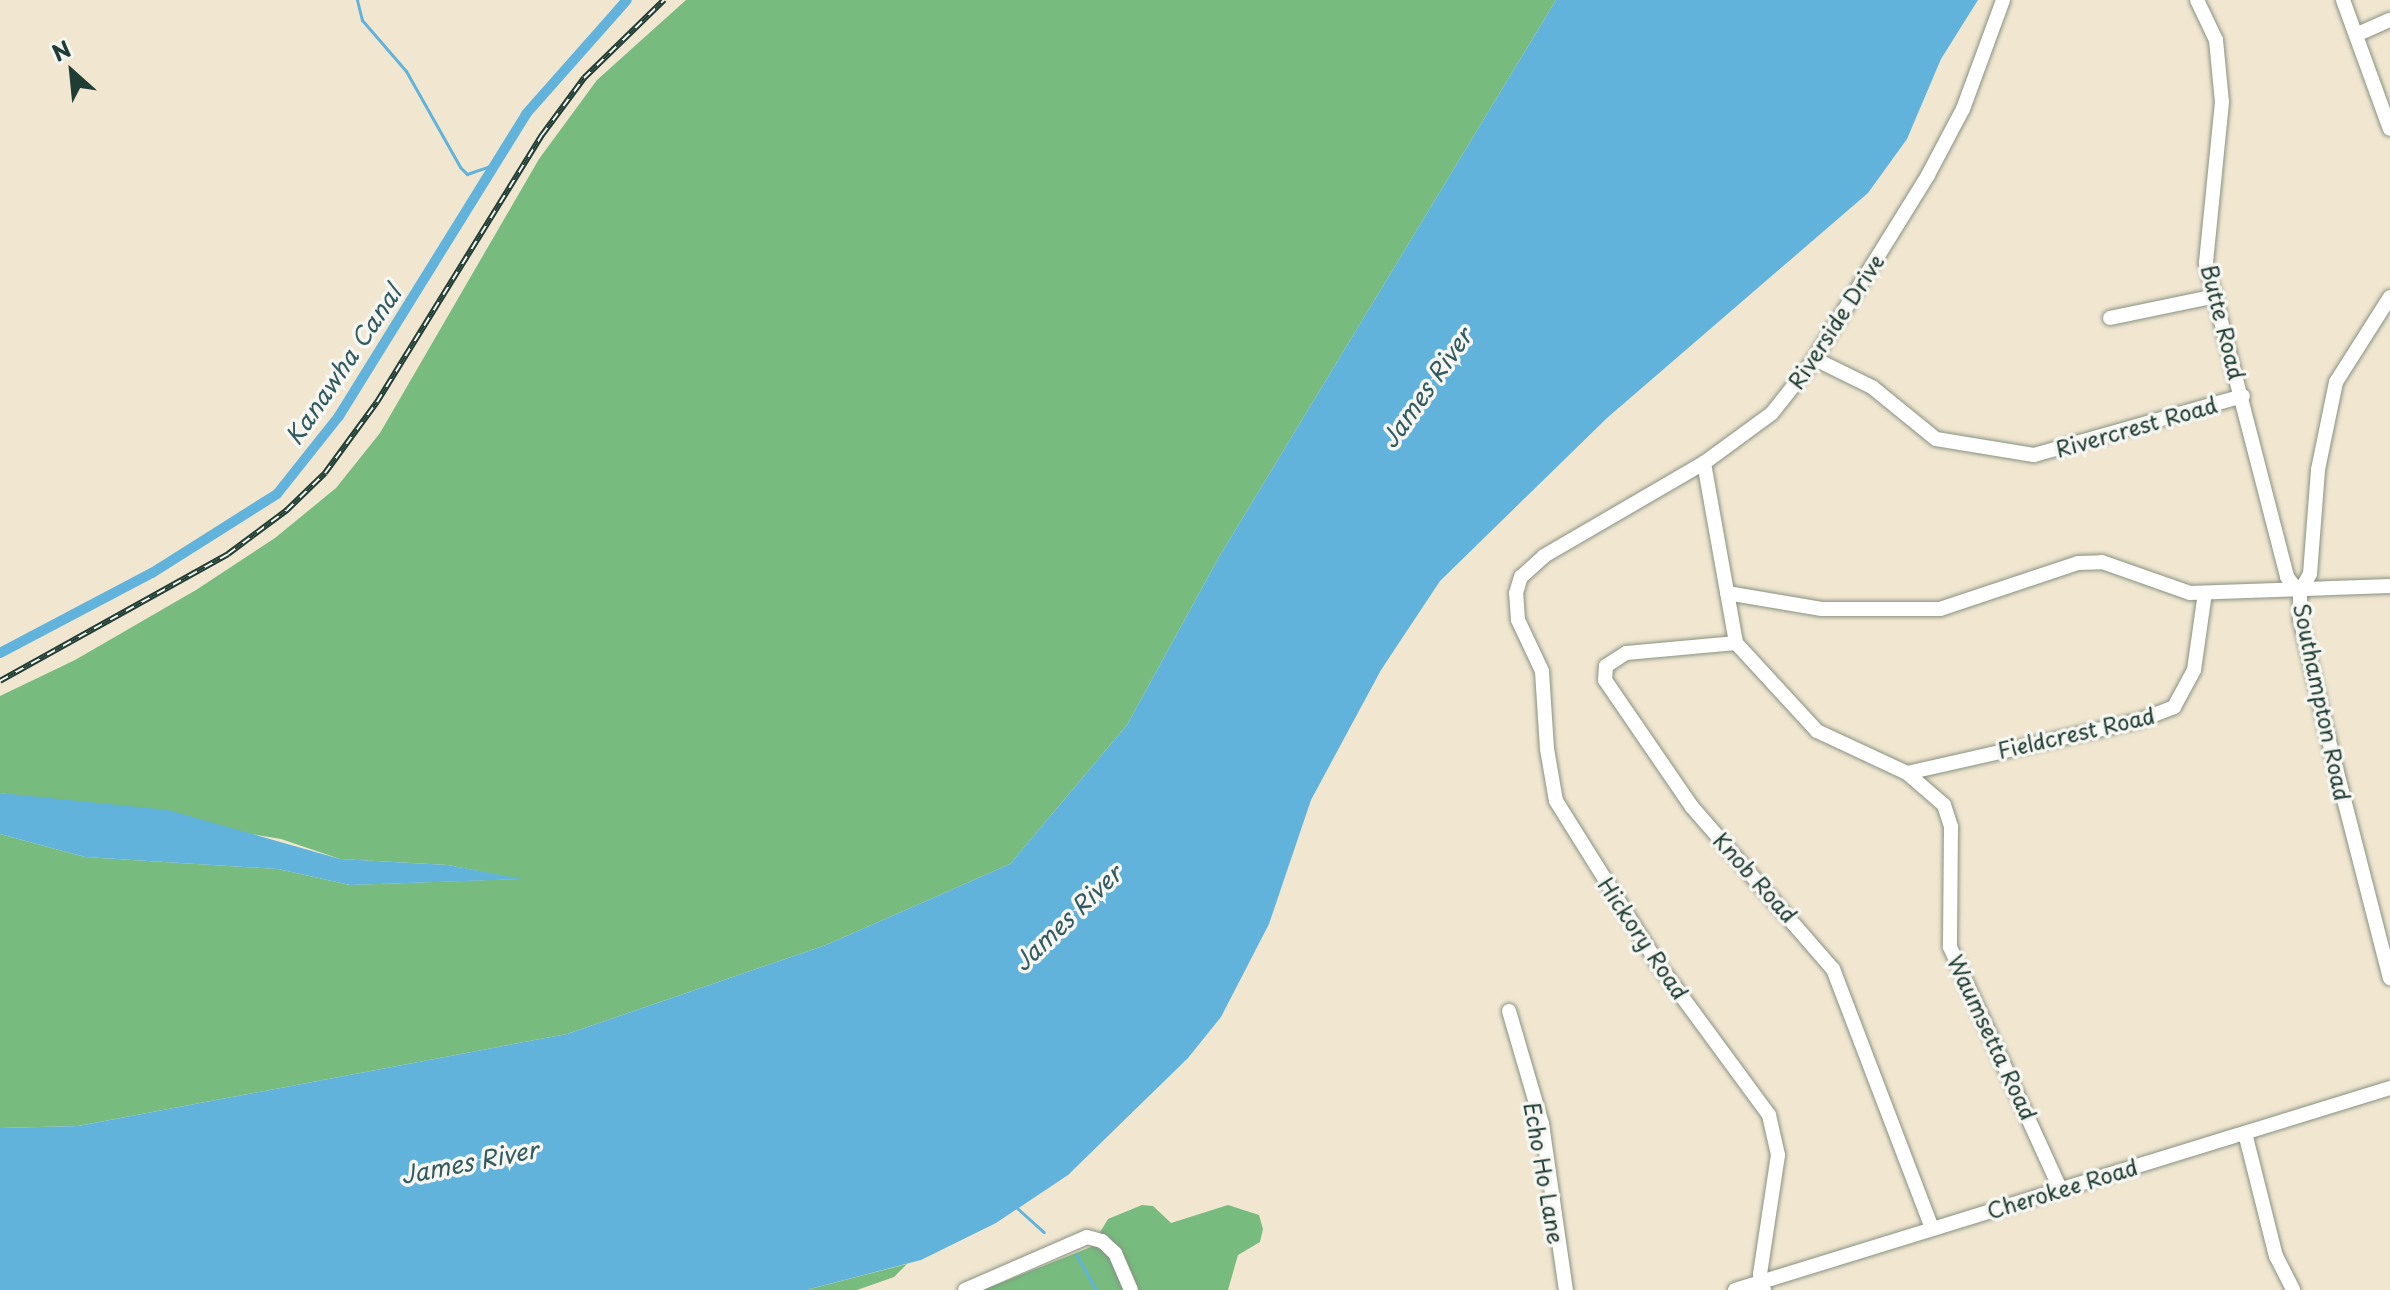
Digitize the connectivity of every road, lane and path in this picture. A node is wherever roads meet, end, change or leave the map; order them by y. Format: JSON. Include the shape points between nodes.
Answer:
{"nodes":[{"id":1,"x":2003,"y":0,"type":"edge"},
{"id":2,"x":2197,"y":0,"type":"edge"},
{"id":3,"x":2343,"y":0,"type":"edge"},
{"id":4,"x":2390,"y":20,"type":"edge"},
{"id":5,"x":2358,"y":34,"type":"junction"},
{"id":6,"x":2390,"y":129,"type":"edge"},
{"id":7,"x":2216,"y":296,"type":"junction"},
{"id":8,"x":2390,"y":297,"type":"edge"},
{"id":9,"x":2110,"y":318,"type":"dead end"},
{"id":10,"x":1815,"y":359,"type":"junction"},
{"id":11,"x":2243,"y":396,"type":"junction"},
{"id":12,"x":1704,"y":463,"type":"junction"},
{"id":13,"x":1521,"y":577,"type":"joint"},
{"id":14,"x":2390,"y":586,"type":"edge"},
{"id":15,"x":2299,"y":591,"type":"junction"},
{"id":16,"x":1727,"y":593,"type":"junction"},
{"id":17,"x":2205,"y":593,"type":"junction"},
{"id":18,"x":1736,"y":643,"type":"junction"},
{"id":19,"x":1907,"y":773,"type":"junction"},
{"id":20,"x":2390,"y":978,"type":"edge"},
{"id":21,"x":1509,"y":1011,"type":"dead end"},
{"id":22,"x":2390,"y":1088,"type":"edge"},
{"id":23,"x":2245,"y":1133,"type":"junction"},
{"id":24,"x":2060,"y":1188,"type":"junction"},
{"id":25,"x":1932,"y":1228,"type":"junction"},
{"id":26,"x":1763,"y":1286,"type":"edge"},
{"id":27,"x":965,"y":1290,"type":"edge"},
{"id":28,"x":1131,"y":1290,"type":"edge"},
{"id":29,"x":1566,"y":1290,"type":"edge"},
{"id":30,"x":1735,"y":1290,"type":"edge"},
{"id":31,"x":2293,"y":1290,"type":"edge"}],
"edges":[{"from":1,"to":10,"type":"street","name":"Riverside Drive","via":[[1963,109]]},
{"from":2,"to":7,"type":"street","name":"Butte Road","via":[[2216,40],[2222,102],[2206,263]]},
{"from":3,"to":5,"type":"street"},
{"from":4,"to":5,"type":"street"},
{"from":5,"to":6,"type":"street"},
{"from":7,"to":9,"type":"street"},
{"from":7,"to":11,"type":"street","name":"Butte Road"},
{"from":8,"to":15,"type":"street","name":"Southampton Road","via":[[2336,382],[2318,470],[2310,574]]},
{"from":10,"to":11,"type":"street","name":"Rivercrest Road","via":[[1872,387],[1936,439],[2034,455]]},
{"from":10,"to":12,"type":"street","name":"Riverside Drive","via":[[1772,413]]},
{"from":11,"to":15,"type":"street","name":"Butte Road","via":[[2287,577]]},
{"from":12,"to":13,"type":"street","name":"Riverside Drive","via":[[1544,556]]},
{"from":12,"to":16,"type":"street"},
{"from":13,"to":26,"type":"street","name":"Hickory Road","via":[[1515,611],[1542,671],[1556,801],[1658,964],[1769,1115],[1778,1155]]},
{"from":14,"to":15,"type":"street"},
{"from":15,"to":17,"type":"street"},
{"from":15,"to":20,"type":"street","name":"Southampton Road","via":[[2300,618]]},
{"from":16,"to":17,"type":"street","via":[[1822,609],[1940,609],[2015,580],[2102,562],[2161,586]]},
{"from":16,"to":18,"type":"street"},
{"from":17,"to":19,"type":"street","name":"Fieldcrest Road","via":[[2194,670],[2174,707],[2138,721]]},
{"from":18,"to":19,"type":"street","name":"Waumsetta Road","via":[[1817,731]]},
{"from":18,"to":25,"type":"street","name":"Knob Road","via":[[1626,653],[1606,666],[1605,680],[1692,807],[1833,969]]},
{"from":19,"to":24,"type":"street","name":"Waumsetta Road","via":[[1944,805],[1951,827],[1950,947]]},
{"from":21,"to":29,"type":"street","name":"Echo Ho Lane","via":[[1542,1124]]},
{"from":22,"to":23,"type":"street","name":"Cherokee Road"},
{"from":23,"to":24,"type":"street","name":"Cherokee Road"},
{"from":23,"to":31,"type":"street","via":[[2276,1256]]},
{"from":24,"to":25,"type":"street","name":"Cherokee Road"},
{"from":25,"to":26,"type":"street","name":"Cherokee Road"},
{"from":26,"to":30,"type":"street","name":"Cherokee Road"},
{"from":27,"to":28,"type":"street","via":[[1087,1237],[1115,1253]]}]}
